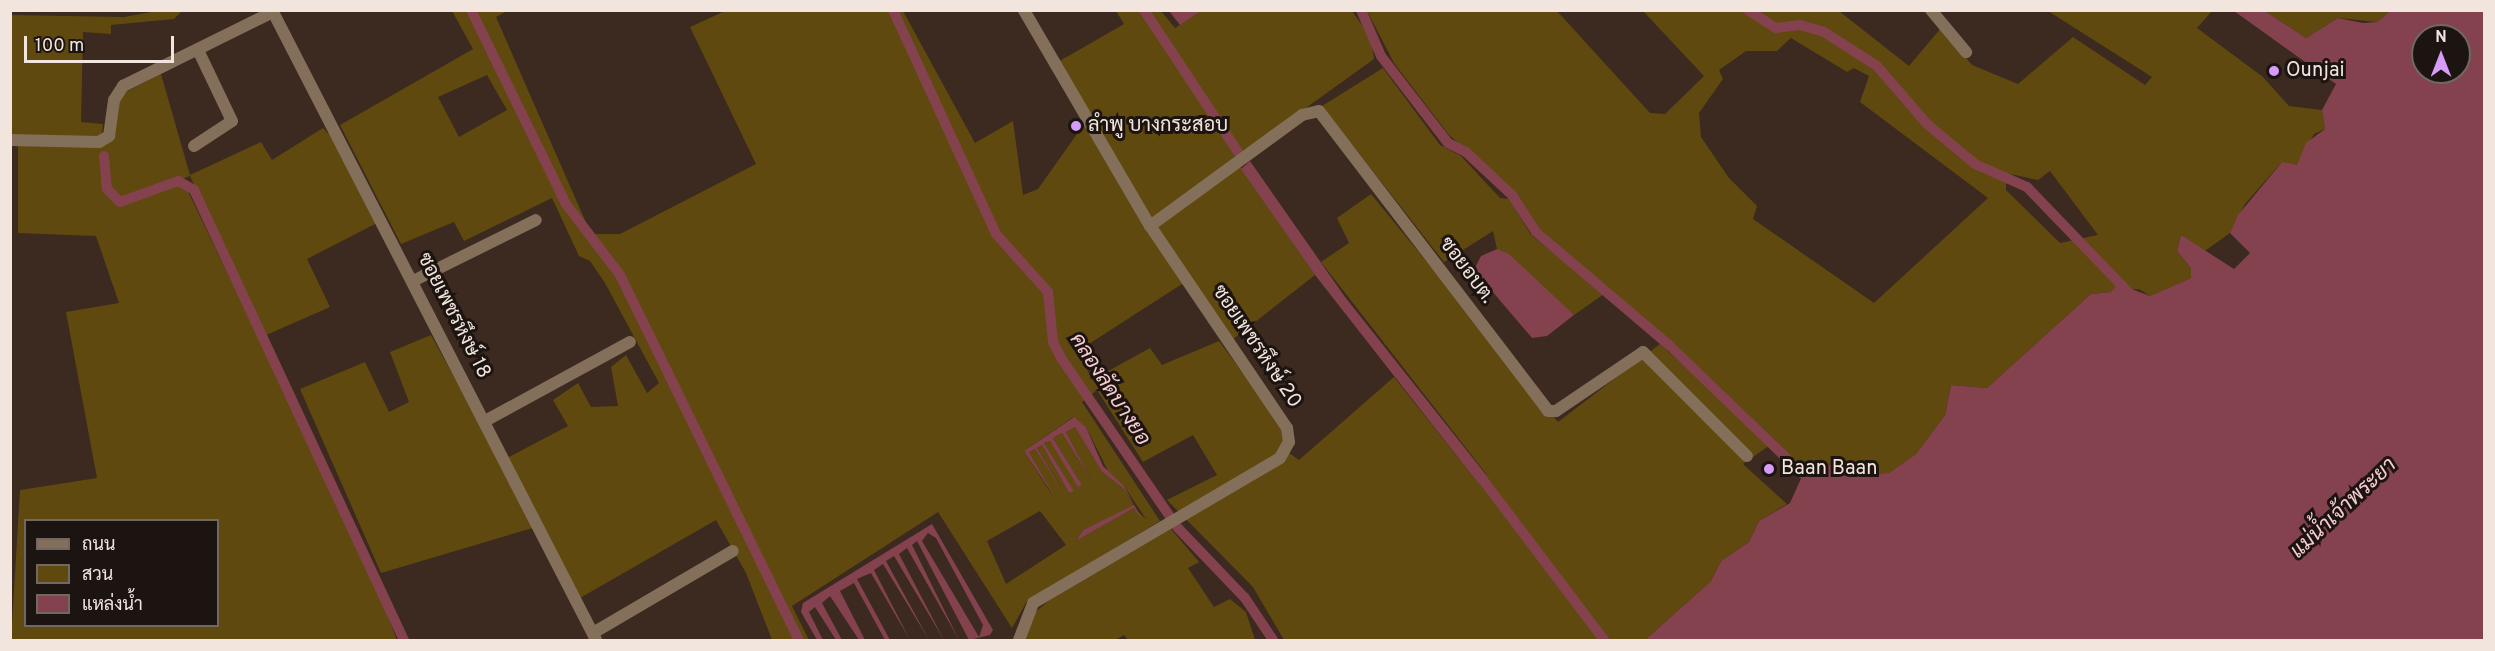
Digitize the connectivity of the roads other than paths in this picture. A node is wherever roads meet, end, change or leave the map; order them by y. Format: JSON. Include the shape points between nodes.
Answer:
{"nodes":[{"id":1,"x":1024,"y":10,"type":"edge"},
{"id":2,"x":1931,"y":10,"type":"edge"},
{"id":3,"x":273,"y":11,"type":"edge"},
{"id":4,"x":198,"y":50,"type":"junction"},
{"id":5,"x":1966,"y":52,"type":"dead end"},
{"id":6,"x":10,"y":140,"type":"edge"},
{"id":7,"x":194,"y":146,"type":"dead end"},
{"id":8,"x":536,"y":219,"type":"dead end"},
{"id":9,"x":1150,"y":226,"type":"junction"},
{"id":10,"x":413,"y":281,"type":"junction"},
{"id":11,"x":630,"y":342,"type":"dead end"},
{"id":12,"x":485,"y":421,"type":"junction"},
{"id":13,"x":1747,"y":456,"type":"dead end"},
{"id":14,"x":733,"y":551,"type":"dead end"},
{"id":15,"x":595,"y":637,"type":"edge"},
{"id":16,"x":1019,"y":640,"type":"edge"}],
"edges":[{"from":1,"to":9,"type":"street","name":"ซอยเพชรหึงษ์ 20"},
{"from":2,"to":5,"type":"street"},
{"from":3,"to":4,"type":"street"},
{"from":3,"to":10,"type":"street","name":"ซอยเพชรหึงษ์ 18"},
{"from":4,"to":6,"type":"street","via":[[116,92],[109,136],[99,142]]},
{"from":4,"to":7,"type":"street","via":[[232,121]]},
{"from":8,"to":10,"type":"street"},
{"from":9,"to":13,"type":"street","name":"ซอยอบต.","via":[[1302,115],[1319,111],[1548,411],[1556,411],[1643,351]]},
{"from":9,"to":16,"type":"street","name":"ซอยเพชรหึงษ์ 20","via":[[1287,428],[1290,441],[1280,458],[1033,603]]},
{"from":10,"to":12,"type":"street","name":"ซอยเพชรหึงษ์ 18"},
{"from":11,"to":12,"type":"street"},
{"from":12,"to":15,"type":"street","name":"ซอยเพชรหึงษ์ 18"},
{"from":14,"to":15,"type":"street"}]}
